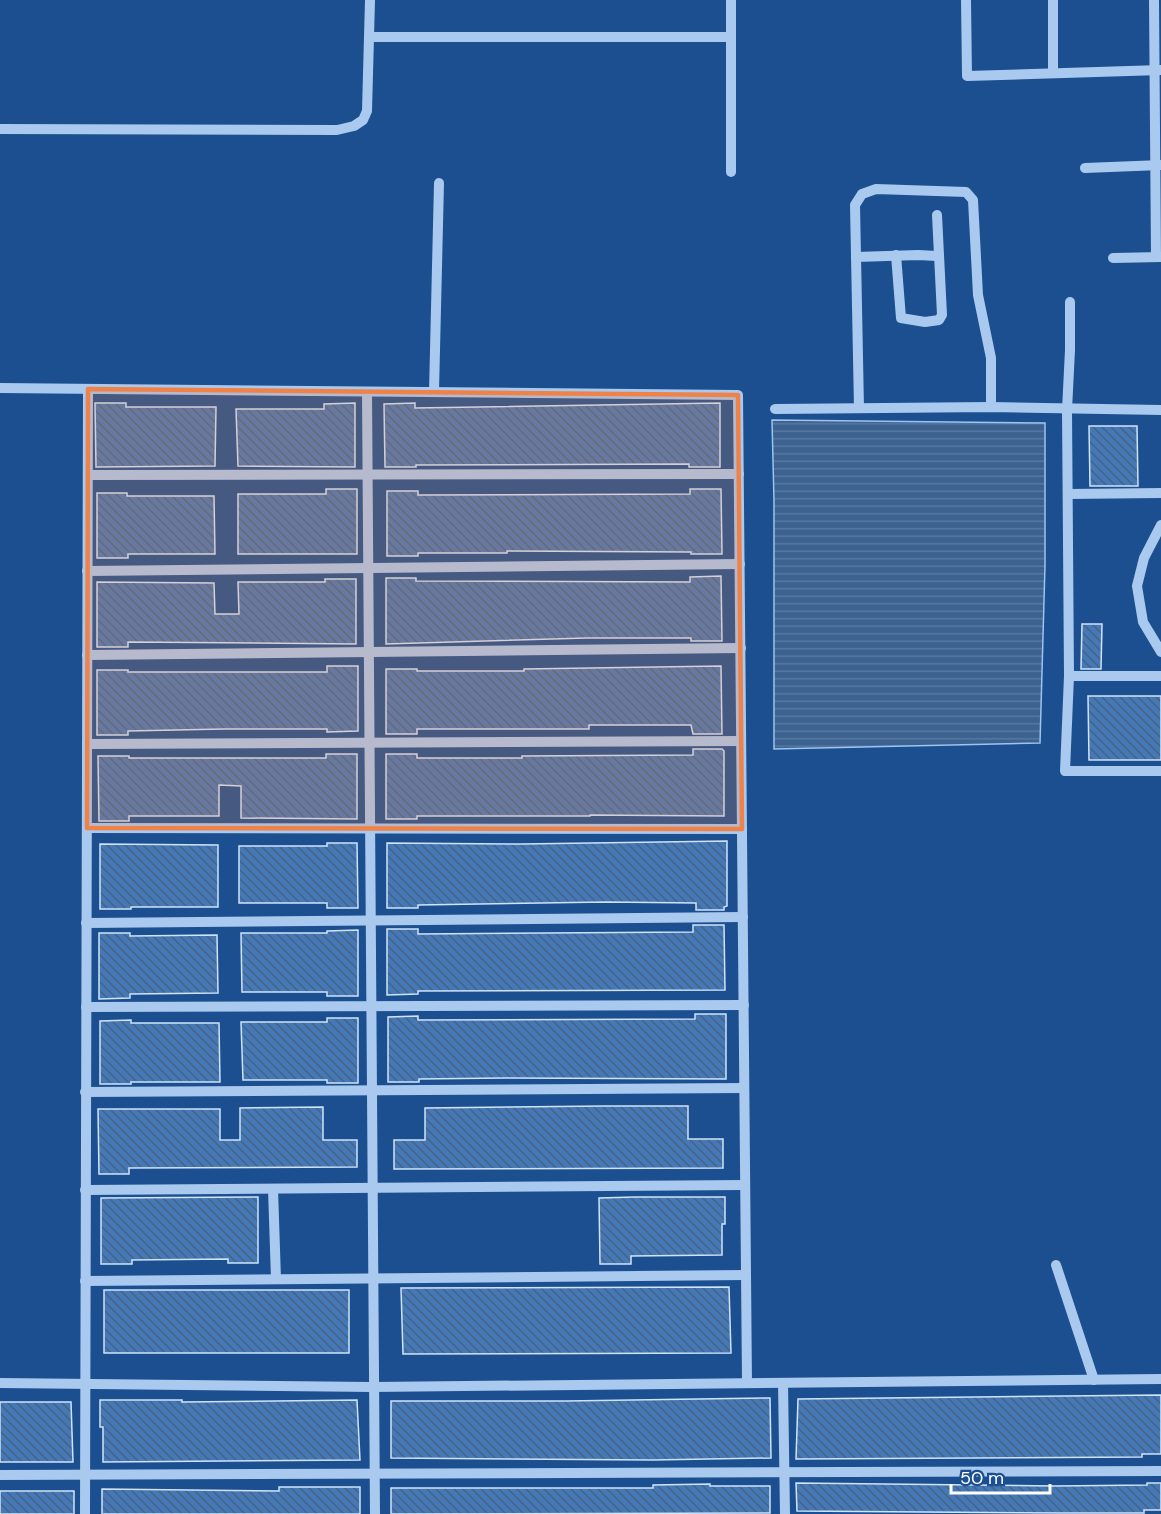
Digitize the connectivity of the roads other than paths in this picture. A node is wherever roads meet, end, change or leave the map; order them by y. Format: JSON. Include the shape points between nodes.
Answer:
{"nodes":[{"id":1,"x":370,"y":0,"type":"edge"},
{"id":2,"x":731,"y":0,"type":"edge"},
{"id":3,"x":966,"y":0,"type":"edge"},
{"id":4,"x":1053,"y":0,"type":"edge"},
{"id":5,"x":1154,"y":0,"type":"edge"},
{"id":6,"x":369,"y":37,"type":"junction"},
{"id":7,"x":731,"y":37,"type":"junction"},
{"id":8,"x":1158,"y":70,"type":"edge"},
{"id":9,"x":1053,"y":73,"type":"junction"},
{"id":10,"x":0,"y":129,"type":"edge"},
{"id":11,"x":1158,"y":165,"type":"edge"},
{"id":12,"x":1085,"y":168,"type":"dead end"},
{"id":13,"x":731,"y":172,"type":"dead end"},
{"id":14,"x":439,"y":183,"type":"dead end"},
{"id":15,"x":937,"y":215,"type":"dead end"},
{"id":16,"x":896,"y":255,"type":"junction"},
{"id":17,"x":856,"y":256,"type":"junction"},
{"id":18,"x":937,"y":256,"type":"junction"},
{"id":19,"x":1158,"y":257,"type":"edge"},
{"id":20,"x":1113,"y":258,"type":"dead end"},
{"id":21,"x":1070,"y":302,"type":"dead end"},
{"id":22,"x":0,"y":388,"type":"edge"},
{"id":23,"x":88,"y":389,"type":"junction"},
{"id":24,"x":367,"y":392,"type":"junction"},
{"id":25,"x":434,"y":392,"type":"junction"},
{"id":26,"x":991,"y":407,"type":"junction"},
{"id":27,"x":859,"y":408,"type":"junction"},
{"id":28,"x":775,"y":409,"type":"dead end"},
{"id":29,"x":1067,"y":410,"type":"junction"},
{"id":30,"x":1161,"y":410,"type":"edge"},
{"id":31,"x":739,"y":474,"type":"junction"},
{"id":32,"x":88,"y":475,"type":"junction"},
{"id":33,"x":368,"y":475,"type":"junction"},
{"id":34,"x":1161,"y":493,"type":"edge"},
{"id":35,"x":1068,"y":494,"type":"junction"},
{"id":36,"x":1161,"y":525,"type":"edge"},
{"id":37,"x":740,"y":564,"type":"junction"},
{"id":38,"x":368,"y":568,"type":"junction"},
{"id":39,"x":87,"y":571,"type":"junction"},
{"id":40,"x":741,"y":648,"type":"junction"},
{"id":41,"x":369,"y":652,"type":"junction"},
{"id":42,"x":1161,"y":652,"type":"edge"},
{"id":43,"x":87,"y":655,"type":"junction"},
{"id":44,"x":1069,"y":675,"type":"junction"},
{"id":45,"x":1161,"y":676,"type":"edge"},
{"id":46,"x":741,"y":741,"type":"junction"},
{"id":47,"x":369,"y":743,"type":"junction"},
{"id":48,"x":87,"y":744,"type":"junction"},
{"id":49,"x":1161,"y":771,"type":"edge"},
{"id":50,"x":87,"y":828,"type":"junction"},
{"id":51,"x":370,"y":829,"type":"junction"},
{"id":52,"x":742,"y":829,"type":"junction"},
{"id":53,"x":743,"y":916,"type":"junction"},
{"id":54,"x":370,"y":920,"type":"junction"},
{"id":55,"x":86,"y":923,"type":"junction"},
{"id":56,"x":744,"y":1005,"type":"junction"},
{"id":57,"x":371,"y":1006,"type":"junction"},
{"id":58,"x":86,"y":1007,"type":"junction"},
{"id":59,"x":744,"y":1088,"type":"junction"},
{"id":60,"x":371,"y":1090,"type":"junction"},
{"id":61,"x":86,"y":1092,"type":"junction"},
{"id":62,"x":745,"y":1185,"type":"junction"},
{"id":63,"x":372,"y":1188,"type":"junction"},
{"id":64,"x":273,"y":1189,"type":"junction"},
{"id":65,"x":85,"y":1190,"type":"junction"},
{"id":66,"x":1056,"y":1265,"type":"dead end"},
{"id":67,"x":746,"y":1275,"type":"junction"},
{"id":68,"x":372,"y":1279,"type":"junction"},
{"id":69,"x":276,"y":1280,"type":"junction"},
{"id":70,"x":85,"y":1281,"type":"junction"},
{"id":71,"x":1161,"y":1379,"type":"edge"},
{"id":72,"x":1095,"y":1380,"type":"junction"},
{"id":73,"x":0,"y":1383,"type":"edge"},
{"id":74,"x":747,"y":1383,"type":"junction"},
{"id":75,"x":783,"y":1383,"type":"junction"},
{"id":76,"x":85,"y":1385,"type":"junction"},
{"id":77,"x":373,"y":1387,"type":"junction"},
{"id":78,"x":1161,"y":1471,"type":"edge"},
{"id":79,"x":784,"y":1472,"type":"junction"},
{"id":80,"x":374,"y":1474,"type":"junction"},
{"id":81,"x":0,"y":1475,"type":"edge"},
{"id":82,"x":85,"y":1475,"type":"junction"},
{"id":83,"x":85,"y":1514,"type":"edge"},
{"id":84,"x":375,"y":1514,"type":"edge"},
{"id":85,"x":785,"y":1514,"type":"edge"}],
"edges":[{"from":1,"to":6,"type":"street"},
{"from":2,"to":7,"type":"street"},
{"from":3,"to":9,"type":"street","via":[[967,76]]},
{"from":4,"to":9,"type":"street"},
{"from":5,"to":8,"type":"street"},
{"from":6,"to":7,"type":"street"},
{"from":6,"to":10,"type":"street","via":[[367,111],[354,126],[337,130]]},
{"from":7,"to":13,"type":"street"},
{"from":8,"to":9,"type":"street"},
{"from":8,"to":11,"type":"street"},
{"from":11,"to":12,"type":"street"},
{"from":11,"to":19,"type":"street"},
{"from":14,"to":25,"type":"street"},
{"from":15,"to":18,"type":"street"},
{"from":16,"to":17,"type":"street"},
{"from":16,"to":18,"type":"street"},
{"from":16,"to":18,"type":"street","via":[[901,318],[924,322],[939,320],[942,315]]},
{"from":17,"to":26,"type":"street","via":[[855,205],[862,194],[876,189],[966,192],[973,200],[978,295],[991,358]]},
{"from":17,"to":27,"type":"street"},
{"from":19,"to":20,"type":"street"},
{"from":21,"to":29,"type":"street"},
{"from":22,"to":23,"type":"street"},
{"from":23,"to":24,"type":"street"},
{"from":23,"to":32,"type":"street"},
{"from":24,"to":25,"type":"street"},
{"from":24,"to":33,"type":"street"},
{"from":25,"to":31,"type":"street","via":[[738,395]]},
{"from":26,"to":27,"type":"street"},
{"from":26,"to":29,"type":"street"},
{"from":27,"to":28,"type":"street"},
{"from":29,"to":30,"type":"street"},
{"from":29,"to":35,"type":"street"},
{"from":31,"to":33,"type":"street"},
{"from":31,"to":37,"type":"street"},
{"from":32,"to":33,"type":"street"},
{"from":32,"to":39,"type":"street"},
{"from":33,"to":38,"type":"street"},
{"from":34,"to":35,"type":"street"},
{"from":35,"to":44,"type":"street"},
{"from":36,"to":42,"type":"street","via":[[1144,558],[1137,586],[1143,622]]},
{"from":37,"to":38,"type":"street"},
{"from":37,"to":40,"type":"street"},
{"from":38,"to":39,"type":"street"},
{"from":38,"to":41,"type":"street"},
{"from":39,"to":43,"type":"street"},
{"from":40,"to":41,"type":"street"},
{"from":40,"to":46,"type":"street"},
{"from":41,"to":43,"type":"street"},
{"from":41,"to":47,"type":"street"},
{"from":43,"to":48,"type":"street"},
{"from":44,"to":45,"type":"street"},
{"from":44,"to":49,"type":"street","via":[[1065,771]]},
{"from":46,"to":47,"type":"street"},
{"from":46,"to":52,"type":"street"},
{"from":47,"to":48,"type":"street"},
{"from":47,"to":51,"type":"street"},
{"from":48,"to":50,"type":"street"},
{"from":50,"to":51,"type":"street"},
{"from":50,"to":55,"type":"street"},
{"from":51,"to":52,"type":"street"},
{"from":51,"to":54,"type":"street"},
{"from":52,"to":53,"type":"street"},
{"from":53,"to":54,"type":"street"},
{"from":53,"to":56,"type":"street"},
{"from":54,"to":55,"type":"street"},
{"from":54,"to":57,"type":"street"},
{"from":55,"to":58,"type":"street"},
{"from":56,"to":57,"type":"street"},
{"from":56,"to":59,"type":"street"},
{"from":57,"to":58,"type":"street"},
{"from":57,"to":60,"type":"street"},
{"from":58,"to":61,"type":"street"},
{"from":59,"to":60,"type":"street"},
{"from":59,"to":62,"type":"street"},
{"from":60,"to":61,"type":"street"},
{"from":60,"to":63,"type":"street"},
{"from":61,"to":65,"type":"street"},
{"from":62,"to":63,"type":"street"},
{"from":62,"to":67,"type":"street"},
{"from":63,"to":64,"type":"street"},
{"from":63,"to":68,"type":"street"},
{"from":64,"to":65,"type":"street"},
{"from":64,"to":69,"type":"street"},
{"from":65,"to":70,"type":"street"},
{"from":66,"to":72,"type":"street"},
{"from":67,"to":68,"type":"street"},
{"from":67,"to":74,"type":"street"},
{"from":68,"to":69,"type":"street"},
{"from":68,"to":77,"type":"street"},
{"from":69,"to":70,"type":"street"},
{"from":70,"to":76,"type":"street"},
{"from":71,"to":72,"type":"street"},
{"from":72,"to":75,"type":"street"},
{"from":73,"to":76,"type":"street"},
{"from":74,"to":75,"type":"street"},
{"from":74,"to":77,"type":"street"},
{"from":75,"to":79,"type":"street"},
{"from":76,"to":77,"type":"street"},
{"from":76,"to":82,"type":"street"},
{"from":77,"to":80,"type":"street"},
{"from":78,"to":79,"type":"street"},
{"from":79,"to":80,"type":"street"},
{"from":79,"to":85,"type":"street"},
{"from":80,"to":82,"type":"street"},
{"from":80,"to":84,"type":"street"},
{"from":81,"to":82,"type":"street"},
{"from":82,"to":83,"type":"street"}]}
